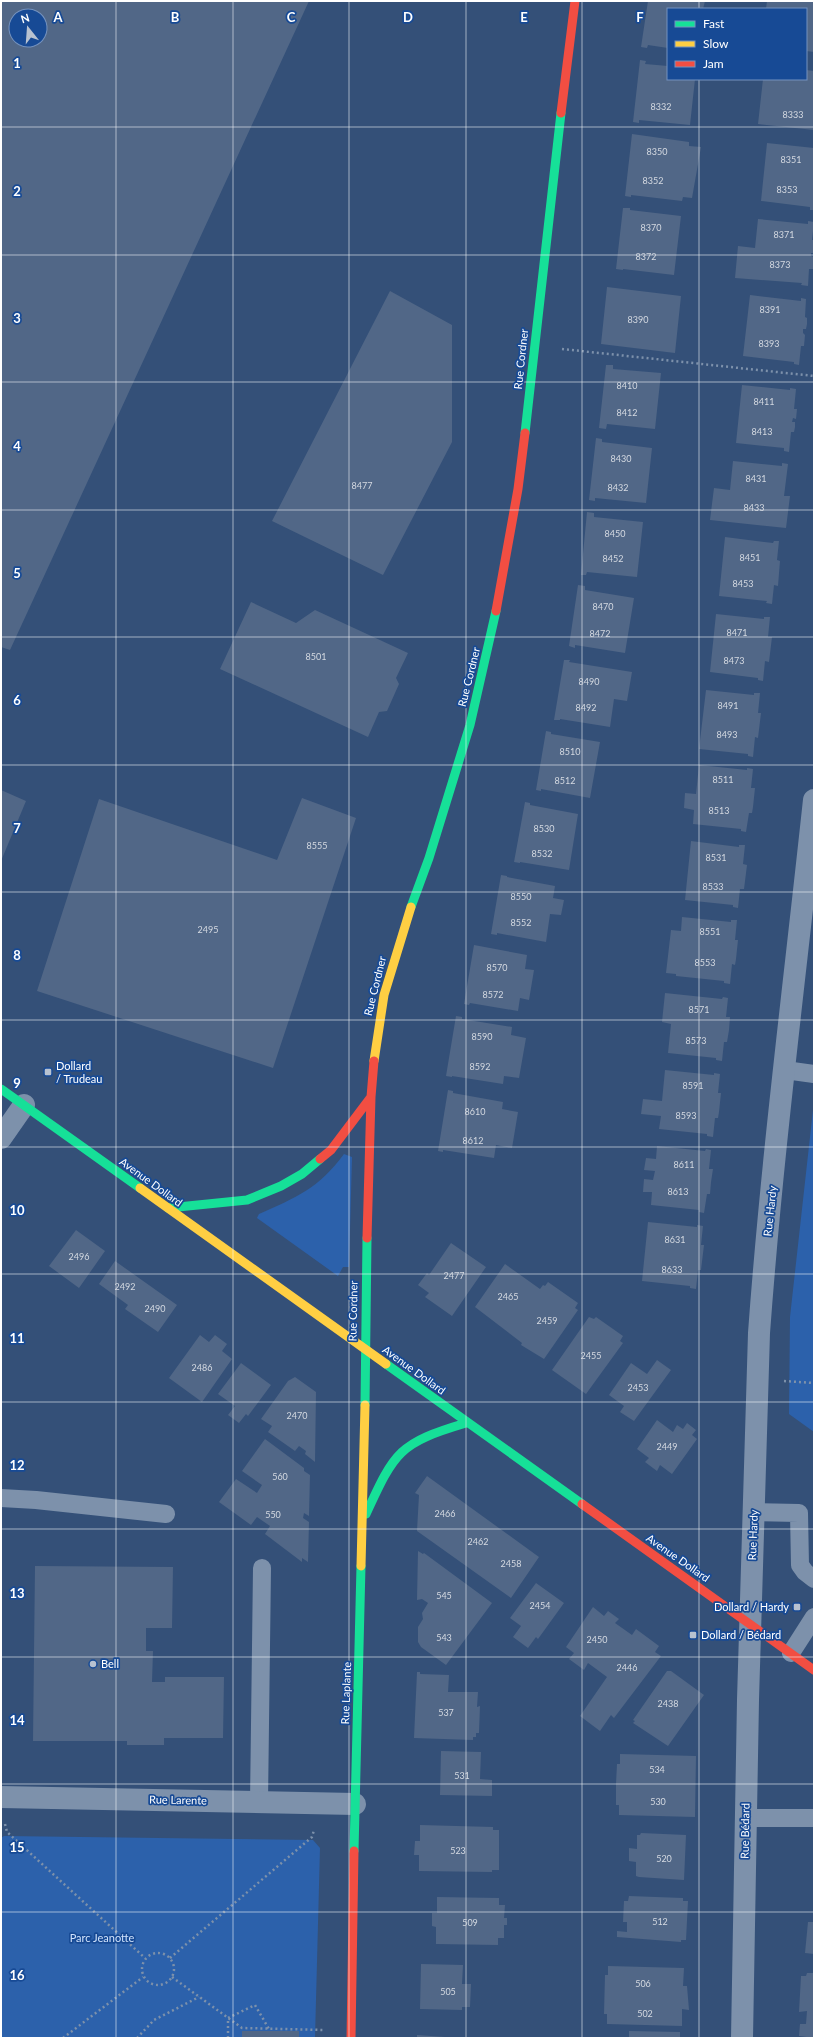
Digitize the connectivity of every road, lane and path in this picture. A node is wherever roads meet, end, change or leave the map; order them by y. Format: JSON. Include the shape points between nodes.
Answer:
{"nodes":[{"id":1,"x":575,"y":1,"type":"edge"},
{"id":2,"x":575,"y":350,"type":"dead end"},
{"id":3,"x":814,"y":376,"type":"edge"},
{"id":4,"x":814,"y":800,"type":"edge"},
{"id":5,"x":785,"y":1070,"type":"junction"},
{"id":6,"x":814,"y":1074,"type":"edge"},
{"id":7,"x":1,"y":1089,"type":"edge"},
{"id":8,"x":372,"y":1097,"type":"junction"},
{"id":9,"x":24,"y":1105,"type":"junction"},
{"id":10,"x":1,"y":1138,"type":"edge"},
{"id":11,"x":168,"y":1208,"type":"junction"},
{"id":12,"x":365,"y":1349,"type":"junction"},
{"id":13,"x":786,"y":1382,"type":"dead end"},
{"id":14,"x":814,"y":1383,"type":"edge"},
{"id":15,"x":466,"y":1423,"type":"junction"},
{"id":16,"x":1,"y":1498,"type":"edge"},
{"id":17,"x":754,"y":1512,"type":"junction"},
{"id":18,"x":166,"y":1514,"type":"dead end"},
{"id":19,"x":363,"y":1521,"type":"junction"},
{"id":20,"x":262,"y":1568,"type":"dead end"},
{"id":21,"x":814,"y":1579,"type":"edge"},
{"id":22,"x":814,"y":1617,"type":"edge"},
{"id":23,"x":750,"y":1624,"type":"junction"},
{"id":24,"x":791,"y":1653,"type":"junction"},
{"id":25,"x":814,"y":1670,"type":"edge"},
{"id":26,"x":1,"y":1797,"type":"edge"},
{"id":27,"x":259,"y":1802,"type":"junction"},
{"id":28,"x":355,"y":1804,"type":"junction"},
{"id":29,"x":745,"y":1818,"type":"junction"},
{"id":30,"x":814,"y":1818,"type":"edge"},
{"id":31,"x":7,"y":1832,"type":"dead end"},
{"id":32,"x":312,"y":1837,"type":"dead end"},
{"id":33,"x":145,"y":1958,"type":"junction"},
{"id":34,"x":170,"y":1958,"type":"junction"},
{"id":35,"x":143,"y":1977,"type":"junction"},
{"id":36,"x":172,"y":1977,"type":"junction"},
{"id":37,"x":199,"y":1997,"type":"junction"},
{"id":38,"x":228,"y":2018,"type":"junction"},
{"id":39,"x":269,"y":2029,"type":"junction"},
{"id":40,"x":319,"y":2030,"type":"dead end"},
{"id":41,"x":63,"y":2038,"type":"edge"},
{"id":42,"x":137,"y":2038,"type":"edge"},
{"id":43,"x":228,"y":2038,"type":"edge"},
{"id":44,"x":351,"y":2038,"type":"edge"},
{"id":45,"x":742,"y":2038,"type":"edge"}],
"edges":[{"from":1,"to":8,"type":"street","name":"Rue Cordner","via":[[531,387],[518,489],[501,589],[470,724],[384,995],[379,1020]]},
{"from":2,"to":3,"type":"path"},
{"from":4,"to":5,"type":"street","name":"Rue Hardy"},
{"from":5,"to":6,"type":"lane"},
{"from":5,"to":17,"type":"street","name":"Rue Hardy","via":[[762,1289]]},
{"from":7,"to":9,"type":"street","name":"Avenue Dollard"},
{"from":8,"to":11,"type":"street","via":[[331,1150],[307,1170],[281,1186],[261,1195],[232,1202]]},
{"from":8,"to":12,"type":"street","name":"Rue Cordner"},
{"from":9,"to":10,"type":"street"},
{"from":9,"to":11,"type":"street","name":"Avenue Dollard"},
{"from":11,"to":12,"type":"street","name":"Avenue Dollard"},
{"from":12,"to":15,"type":"street","name":"Avenue Dollard"},
{"from":12,"to":19,"type":"street","name":"Rue Laplante"},
{"from":13,"to":14,"type":"path"},
{"from":15,"to":19,"type":"street","via":[[417,1440],[402,1450],[387,1470]]},
{"from":15,"to":23,"type":"street","name":"Avenue Dollard"},
{"from":16,"to":18,"type":"lane"},
{"from":17,"to":21,"type":"lane","via":[[799,1513],[800,1565]]},
{"from":17,"to":23,"type":"street","name":"Rue Hardy"},
{"from":19,"to":28,"type":"street","name":"Rue Laplante"},
{"from":20,"to":27,"type":"lane"},
{"from":22,"to":24,"type":"lane"},
{"from":23,"to":24,"type":"street","name":"Avenue Dollard"},
{"from":23,"to":29,"type":"street","name":"Rue Bédard"},
{"from":24,"to":25,"type":"street","name":"Avenue Dollard"},
{"from":26,"to":27,"type":"street","name":"Rue Larente"},
{"from":27,"to":28,"type":"street","name":"Rue Larente"},
{"from":28,"to":44,"type":"street","name":"Rue Laplante"},
{"from":29,"to":30,"type":"lane"},
{"from":29,"to":45,"type":"street","name":"Rue Bédard"},
{"from":31,"to":33,"type":"path"},
{"from":32,"to":34,"type":"path"},
{"from":33,"to":34,"type":"path","via":[[151,1954],[161,1953]]},
{"from":33,"to":35,"type":"path","via":[[141,1967]]},
{"from":34,"to":36,"type":"path","via":[[174,1967]]},
{"from":35,"to":36,"type":"path","via":[[158,1986],[165,1984]]},
{"from":35,"to":41,"type":"path"},
{"from":36,"to":37,"type":"path"},
{"from":37,"to":38,"type":"path"},
{"from":37,"to":42,"type":"path","via":[[154,2020]]},
{"from":38,"to":39,"type":"path","via":[[242,2028]]},
{"from":38,"to":39,"type":"path","via":[[255,2005]]},
{"from":38,"to":43,"type":"path"},
{"from":39,"to":40,"type":"path"}]}
